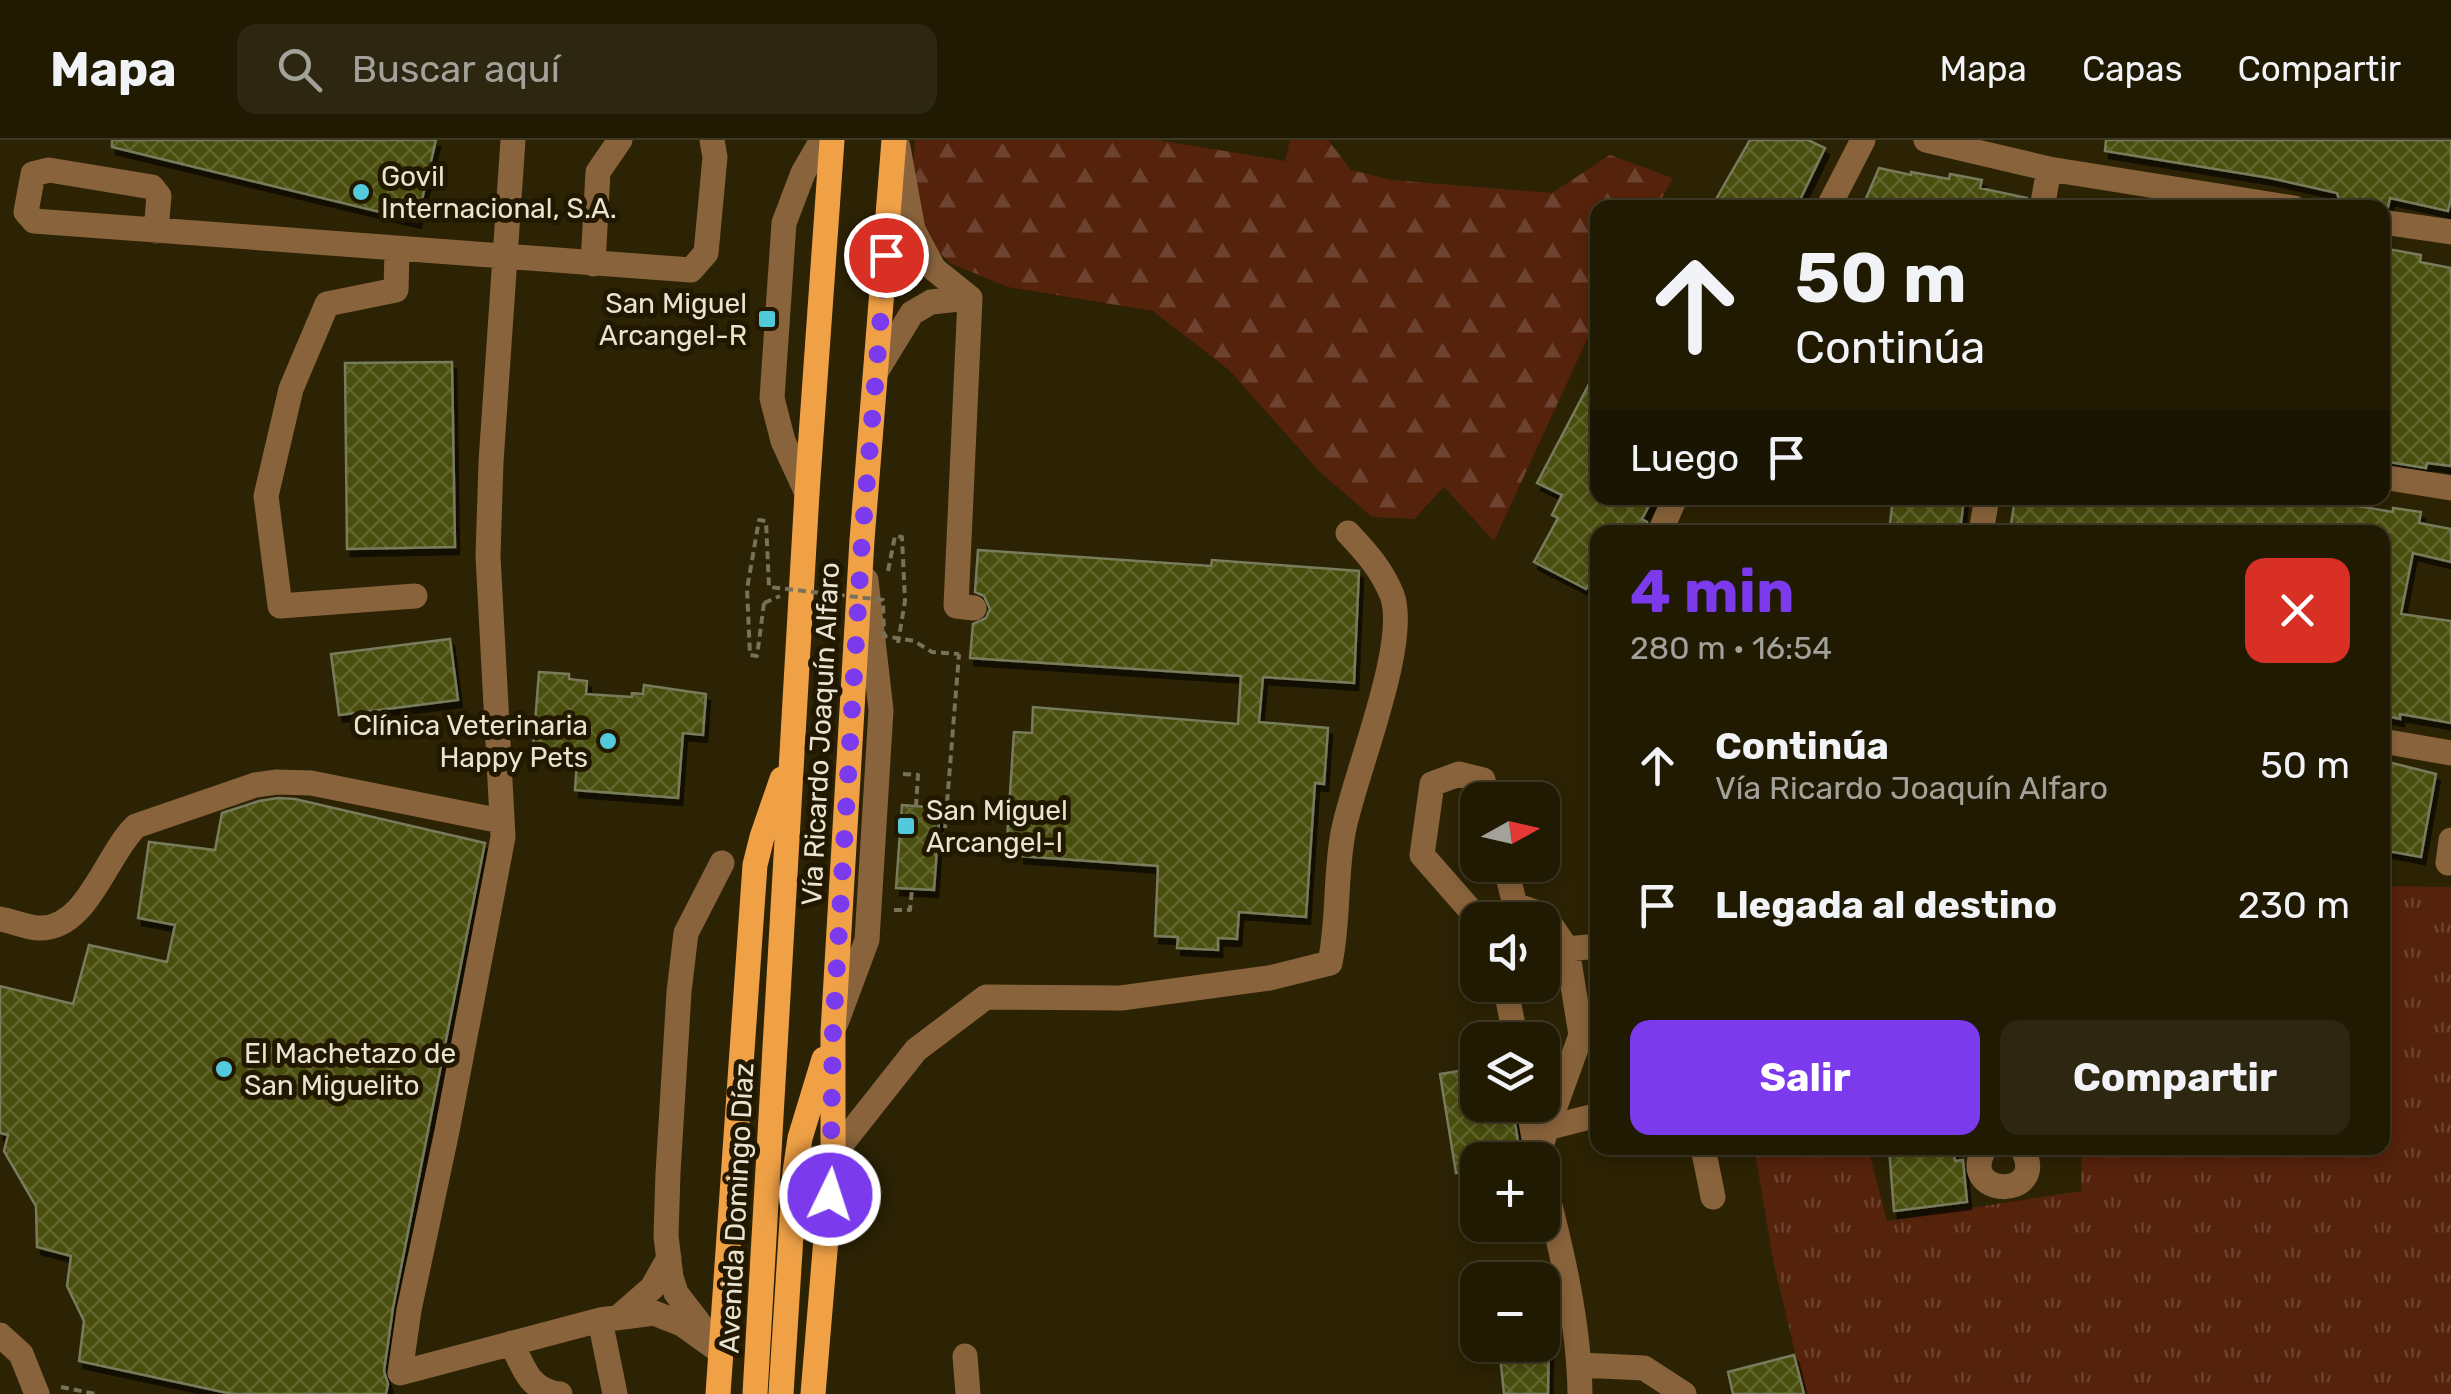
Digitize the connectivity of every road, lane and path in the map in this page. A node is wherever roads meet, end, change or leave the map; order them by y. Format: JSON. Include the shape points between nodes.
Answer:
{"nodes":[{"id":1,"x":513,"y":140,"type":"edge"},
{"id":2,"x":620,"y":140,"type":"edge"},
{"id":3,"x":712,"y":140,"type":"edge"},
{"id":4,"x":822,"y":140,"type":"edge"},
{"id":5,"x":832,"y":140,"type":"edge"},
{"id":6,"x":896,"y":140,"type":"edge"},
{"id":7,"x":1863,"y":140,"type":"edge"},
{"id":8,"x":1926,"y":140,"type":"edge"},
{"id":9,"x":2049,"y":168,"type":"junction"},
{"id":10,"x":1832,"y":200,"type":"edge"},
{"id":11,"x":2043,"y":200,"type":"edge"},
{"id":12,"x":2245,"y":200,"type":"edge"},
{"id":13,"x":2390,"y":223,"type":"edge"},
{"id":14,"x":156,"y":231,"type":"junction"},
{"id":15,"x":2451,"y":232,"type":"edge"},
{"id":16,"x":397,"y":250,"type":"junction"},
{"id":17,"x":504,"y":258,"type":"junction"},
{"id":18,"x":593,"y":264,"type":"junction"},
{"id":19,"x":970,"y":298,"type":"junction"},
{"id":20,"x":877,"y":370,"type":"junction"},
{"id":21,"x":2390,"y":478,"type":"edge"},
{"id":22,"x":2451,"y":488,"type":"edge"},
{"id":23,"x":807,"y":493,"type":"junction"},
{"id":24,"x":1348,"y":533,"type":"dead end"},
{"id":25,"x":862,"y":540,"type":"junction"},
{"id":26,"x":415,"y":596,"type":"dead end"},
{"id":27,"x":882,"y":600,"type":"junction"},
{"id":28,"x":764,"y":603,"type":"dead end"},
{"id":29,"x":974,"y":608,"type":"dead end"},
{"id":30,"x":896,"y":648,"type":"dead end"},
{"id":31,"x":2390,"y":742,"type":"edge"},
{"id":32,"x":792,"y":750,"type":"junction"},
{"id":33,"x":2451,"y":753,"type":"edge"},
{"id":34,"x":878,"y":772,"type":"junction"},
{"id":35,"x":1484,"y":782,"type":"edge"},
{"id":36,"x":916,"y":806,"type":"dead end"},
{"id":37,"x":502,"y":821,"type":"junction"},
{"id":38,"x":944,"y":841,"type":"dead end"},
{"id":39,"x":722,"y":863,"type":"dead end"},
{"id":40,"x":912,"y":888,"type":"dead end"},
{"id":41,"x":1463,"y":902,"type":"edge"},
{"id":42,"x":869,"y":908,"type":"junction"},
{"id":43,"x":0,"y":919,"type":"edge"},
{"id":44,"x":1560,"y":938,"type":"edge"},
{"id":45,"x":1590,"y":947,"type":"edge"},
{"id":46,"x":1568,"y":949,"type":"junction"},
{"id":47,"x":776,"y":1024,"type":"joint"},
{"id":48,"x":833,"y":1032,"type":"junction"},
{"id":49,"x":1590,"y":1117,"type":"edge"},
{"id":50,"x":1547,"y":1128,"type":"junction"},
{"id":51,"x":1544,"y":1142,"type":"edge"},
{"id":52,"x":833,"y":1155,"type":"junction"},
{"id":53,"x":1704,"y":1155,"type":"edge"},
{"id":54,"x":1982,"y":1155,"type":"edge"},
{"id":55,"x":2025,"y":1155,"type":"edge"},
{"id":56,"x":1713,"y":1197,"type":"dead end"},
{"id":57,"x":1559,"y":1242,"type":"edge"},
{"id":58,"x":669,"y":1258,"type":"junction"},
{"id":59,"x":610,"y":1318,"type":"junction"},
{"id":60,"x":0,"y":1335,"type":"edge"},
{"id":61,"x":512,"y":1343,"type":"junction"},
{"id":62,"x":721,"y":1352,"type":"junction"},
{"id":63,"x":964,"y":1356,"type":"dead end"},
{"id":64,"x":1580,"y":1365,"type":"junction"},
{"id":65,"x":36,"y":1388,"type":"edge"},
{"id":66,"x":96,"y":1394,"type":"edge"},
{"id":67,"x":560,"y":1394,"type":"edge"},
{"id":68,"x":615,"y":1394,"type":"edge"},
{"id":69,"x":718,"y":1394,"type":"edge"},
{"id":70,"x":755,"y":1394,"type":"edge"},
{"id":71,"x":781,"y":1394,"type":"edge"},
{"id":72,"x":813,"y":1394,"type":"edge"},
{"id":73,"x":968,"y":1394,"type":"edge"},
{"id":74,"x":1580,"y":1394,"type":"edge"},
{"id":75,"x":1684,"y":1394,"type":"edge"}],
"edges":[{"from":1,"to":17,"type":"street"},
{"from":2,"to":18,"type":"street","via":[[598,172]]},
{"from":3,"to":18,"type":"street","via":[[706,254],[690,270]]},
{"from":4,"to":23,"type":"street","via":[[784,223],[772,398]]},
{"from":5,"to":23,"type":"main road","name":"Vía Ricardo Joaquín Alfaro"},
{"from":6,"to":19,"type":"street","via":[[913,230],[934,269]]},
{"from":6,"to":20,"type":"main road","name":"Vía Ricardo Joaquín Alfaro"},
{"from":7,"to":10,"type":"street"},
{"from":8,"to":9,"type":"street"},
{"from":9,"to":11,"type":"street"},
{"from":9,"to":12,"type":"street"},
{"from":13,"to":15,"type":"street"},
{"from":14,"to":14,"type":"street","via":[[34,221],[26,212],[33,174],[49,170],[152,187],[159,196]]},
{"from":14,"to":16,"type":"street"},
{"from":16,"to":17,"type":"street"},
{"from":16,"to":26,"type":"street","via":[[396,290],[327,304],[291,389],[266,496],[280,606]]},
{"from":17,"to":18,"type":"street"},
{"from":17,"to":37,"type":"street","via":[[488,556]]},
{"from":19,"to":20,"type":"street","via":[[932,302],[912,313]]},
{"from":19,"to":29,"type":"street","via":[[956,606]]},
{"from":20,"to":25,"type":"main road","name":"Vía Ricardo Joaquín Alfaro"},
{"from":21,"to":22,"type":"street"},
{"from":23,"to":32,"type":"main road","name":"Vía Ricardo Joaquín Alfaro"},
{"from":24,"to":52,"type":"street","via":[[1377,564],[1396,616],[1343,830],[1330,963],[1121,998],[986,996],[916,1050]]},
{"from":25,"to":34,"type":"street","via":[[881,710]]},
{"from":25,"to":48,"type":"main road","name":"Vía Ricardo Joaquín Alfaro"},
{"from":27,"to":28,"type":"path","bridge":true,"via":[[769,588],[766,521],[759,520],[748,588],[750,656],[757,656]]},
{"from":27,"to":30,"type":"path","via":[[895,536],[902,536],[905,600]]},
{"from":27,"to":38,"type":"path","bridge":true,"via":[[884,636],[959,654]]},
{"from":31,"to":33,"type":"street"},
{"from":32,"to":47,"type":"main road","name":"Vía Ricardo Joaquín Alfaro"},
{"from":32,"to":62,"type":"main road","via":[[756,865]]},
{"from":34,"to":36,"type":"path","via":[[918,775]]},
{"from":34,"to":42,"type":"street"},
{"from":35,"to":41,"type":"street","via":[[1459,774],[1432,784],[1422,856]]},
{"from":37,"to":43,"type":"street","via":[[312,783],[255,785],[136,826],[67,922],[41,928]]},
{"from":37,"to":61,"type":"street","via":[[400,1374]]},
{"from":39,"to":58,"type":"street","via":[[686,933],[668,1173]]},
{"from":40,"to":42,"type":"path","via":[[910,910]]},
{"from":42,"to":48,"type":"street","via":[[862,959]]},
{"from":44,"to":46,"type":"street"},
{"from":45,"to":46,"type":"street"},
{"from":46,"to":50,"type":"street","via":[[1581,1036]]},
{"from":47,"to":70,"type":"main road","name":"Avenida Domingo Díaz"},
{"from":48,"to":52,"type":"main road"},
{"from":48,"to":71,"type":"main road","name":"Avenida Domingo Díaz","via":[[795,1172]]},
{"from":49,"to":50,"type":"street"},
{"from":50,"to":51,"type":"street"},
{"from":52,"to":72,"type":"main road"},
{"from":53,"to":56,"type":"street"},
{"from":54,"to":55,"type":"street","via":[[1982,1175],[2000,1188],[2022,1179]]},
{"from":57,"to":64,"type":"street"},
{"from":58,"to":59,"type":"street","via":[[652,1288]]},
{"from":58,"to":62,"type":"street","via":[[676,1294]]},
{"from":59,"to":61,"type":"street"},
{"from":59,"to":62,"type":"street","via":[[654,1312]]},
{"from":59,"to":68,"type":"street"},
{"from":60,"to":65,"type":"street","via":[[21,1354]]},
{"from":61,"to":67,"type":"street","via":[[537,1388]]},
{"from":62,"to":69,"type":"main road"},
{"from":63,"to":73,"type":"street"},
{"from":64,"to":74,"type":"street"},
{"from":64,"to":75,"type":"street","via":[[1644,1368]]},
{"from":65,"to":66,"type":"path"}]}
